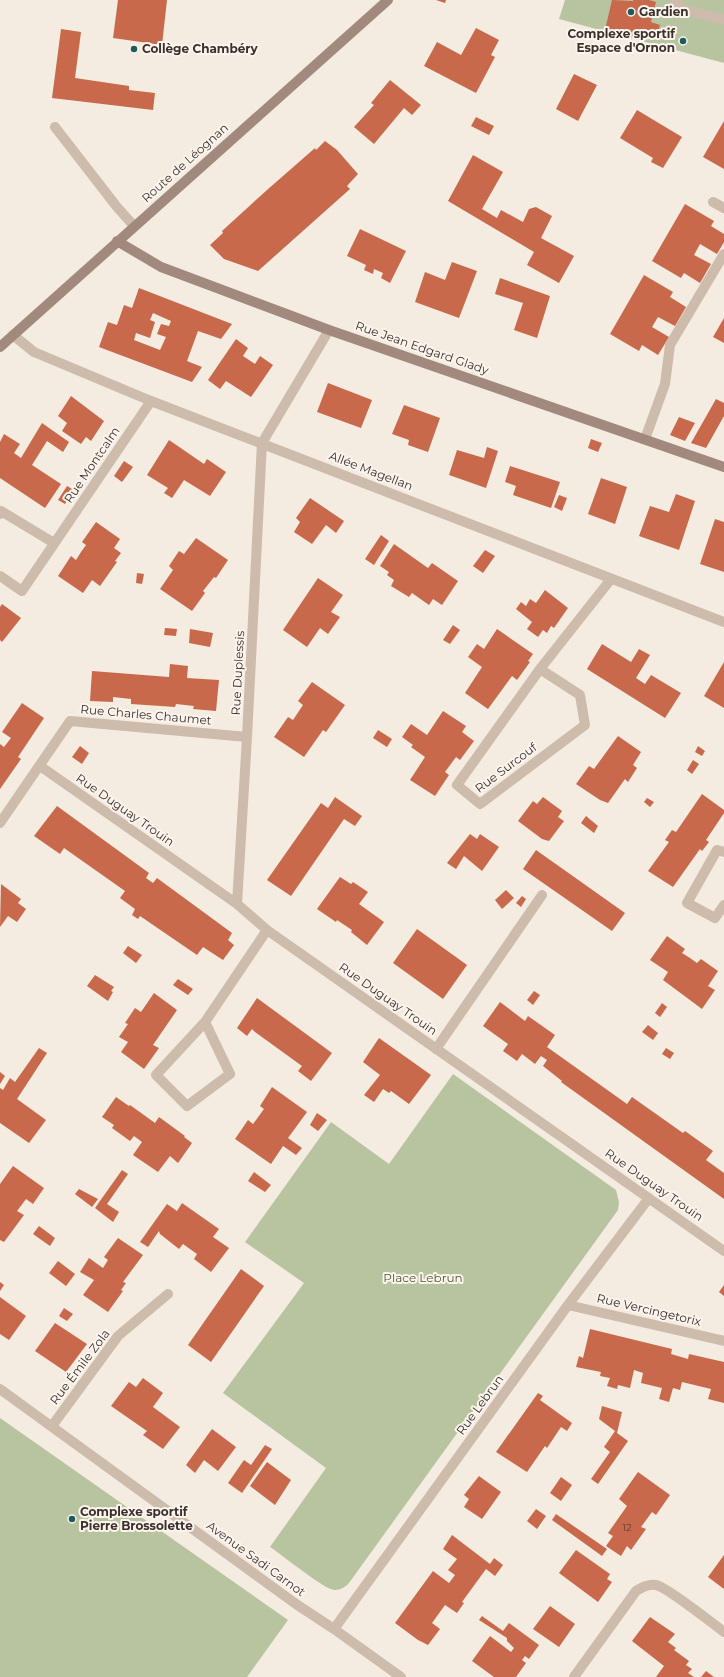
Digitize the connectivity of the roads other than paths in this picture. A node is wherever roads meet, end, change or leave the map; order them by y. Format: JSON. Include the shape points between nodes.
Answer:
{"nodes":[{"id":1,"x":388,"y":0,"type":"edge"},
{"id":2,"x":675,"y":0,"type":"edge"},
{"id":3,"x":724,"y":20,"type":"edge"},
{"id":4,"x":55,"y":127,"type":"dead end"},
{"id":5,"x":713,"y":202,"type":"dead end"},
{"id":6,"x":724,"y":208,"type":"edge"},
{"id":7,"x":134,"y":226,"type":"junction"},
{"id":8,"x":116,"y":242,"type":"junction"},
{"id":9,"x":724,"y":254,"type":"edge"},
{"id":10,"x":330,"y":330,"type":"junction"},
{"id":11,"x":13,"y":335,"type":"junction"},
{"id":12,"x":0,"y":346,"type":"edge"},
{"id":13,"x":151,"y":401,"type":"junction"},
{"id":14,"x":645,"y":439,"type":"junction"},
{"id":15,"x":262,"y":443,"type":"junction"},
{"id":16,"x":724,"y":467,"type":"edge"},
{"id":17,"x":0,"y":514,"type":"edge"},
{"id":18,"x":54,"y":543,"type":"junction"},
{"id":19,"x":0,"y":576,"type":"edge"},
{"id":20,"x":611,"y":579,"type":"junction"},
{"id":21,"x":724,"y":622,"type":"edge"},
{"id":22,"x":540,"y":669,"type":"junction"},
{"id":23,"x":247,"y":738,"type":"junction"},
{"id":24,"x":40,"y":766,"type":"junction"},
{"id":25,"x":0,"y":823,"type":"edge"},
{"id":26,"x":724,"y":852,"type":"edge"},
{"id":27,"x":542,"y":895,"type":"dead end"},
{"id":28,"x":237,"y":904,"type":"junction"},
{"id":29,"x":724,"y":905,"type":"edge"},
{"id":30,"x":266,"y":930,"type":"junction"},
{"id":31,"x":205,"y":1022,"type":"junction"},
{"id":32,"x":436,"y":1049,"type":"junction"},
{"id":33,"x":649,"y":1198,"type":"junction"},
{"id":34,"x":724,"y":1251,"type":"edge"},
{"id":35,"x":168,"y":1294,"type":"dead end"},
{"id":36,"x":568,"y":1305,"type":"junction"},
{"id":37,"x":724,"y":1341,"type":"edge"},
{"id":38,"x":0,"y":1389,"type":"edge"},
{"id":39,"x":52,"y":1426,"type":"junction"},
{"id":40,"x":334,"y":1629,"type":"junction"},
{"id":41,"x":724,"y":1632,"type":"edge"},
{"id":42,"x":396,"y":1675,"type":"edge"},
{"id":43,"x":574,"y":1677,"type":"edge"}],
"edges":[{"from":1,"to":7,"type":"street","name":"Route de Léognan"},
{"from":2,"to":3,"type":"street","via":[[679,8]]},
{"from":4,"to":7,"type":"street"},
{"from":5,"to":6,"type":"street"},
{"from":7,"to":8,"type":"street","name":"Route de Léognan"},
{"from":8,"to":10,"type":"street","name":"Rue Jean Edgard Glady","via":[[161,267]]},
{"from":8,"to":11,"type":"street","name":"Route de Léognan"},
{"from":9,"to":14,"type":"street","via":[[670,345],[665,384]]},
{"from":10,"to":14,"type":"street","name":"Rue Jean Edgard Glady"},
{"from":10,"to":15,"type":"street"},
{"from":11,"to":12,"type":"street","name":"Route de Léognan"},
{"from":11,"to":13,"type":"street","name":"Allée Magellan","via":[[34,352]]},
{"from":13,"to":15,"type":"street","name":"Allée Magellan"},
{"from":13,"to":18,"type":"street","name":"Rue Montcalm"},
{"from":14,"to":16,"type":"street","name":"Rue Jean Edgard Glady"},
{"from":15,"to":20,"type":"street","name":"Allée Magellan"},
{"from":15,"to":23,"type":"street","name":"Rue Duplessis"},
{"from":17,"to":18,"type":"street","via":[[1,511]]},
{"from":18,"to":19,"type":"street","name":"Rue Montcalm","via":[[22,591]]},
{"from":20,"to":21,"type":"street","name":"Allée Magellan"},
{"from":20,"to":22,"type":"street","name":"Rue Surcouf"},
{"from":22,"to":22,"type":"street","name":"Rue Surcouf","via":[[457,786],[480,804],[585,725],[580,695]]},
{"from":23,"to":24,"type":"street","name":"Rue Charles Chaumet","via":[[70,721]]},
{"from":23,"to":28,"type":"street","name":"Rue Duplessis"},
{"from":24,"to":25,"type":"street","name":"Rue Charles Chaumet"},
{"from":24,"to":28,"type":"street","name":"Rue Duguay Trouin"},
{"from":26,"to":29,"type":"street","via":[[717,850],[687,903],[715,918]]},
{"from":27,"to":32,"type":"street"},
{"from":28,"to":30,"type":"street","name":"Rue Duguay Trouin"},
{"from":30,"to":31,"type":"street"},
{"from":30,"to":32,"type":"street","name":"Rue Duguay Trouin"},
{"from":31,"to":31,"type":"street","via":[[230,1074],[187,1106],[156,1075]]},
{"from":32,"to":33,"type":"street","name":"Rue Duguay Trouin"},
{"from":33,"to":34,"type":"street","name":"Rue Duguay Trouin"},
{"from":33,"to":36,"type":"street","name":"Rue Lebrun"},
{"from":35,"to":39,"type":"street","name":"Rue Émile Zola","via":[[118,1336]]},
{"from":36,"to":37,"type":"street","name":"Rue Vercingetorix"},
{"from":36,"to":40,"type":"street","name":"Rue Lebrun"},
{"from":38,"to":39,"type":"street","name":"Avenue Sadi Carnot"},
{"from":39,"to":40,"type":"street","name":"Avenue Sadi Carnot"},
{"from":40,"to":42,"type":"street","name":"Avenue Sadi Carnot"},
{"from":41,"to":43,"type":"street","via":[[658,1585],[647,1585],[636,1591]]}]}
